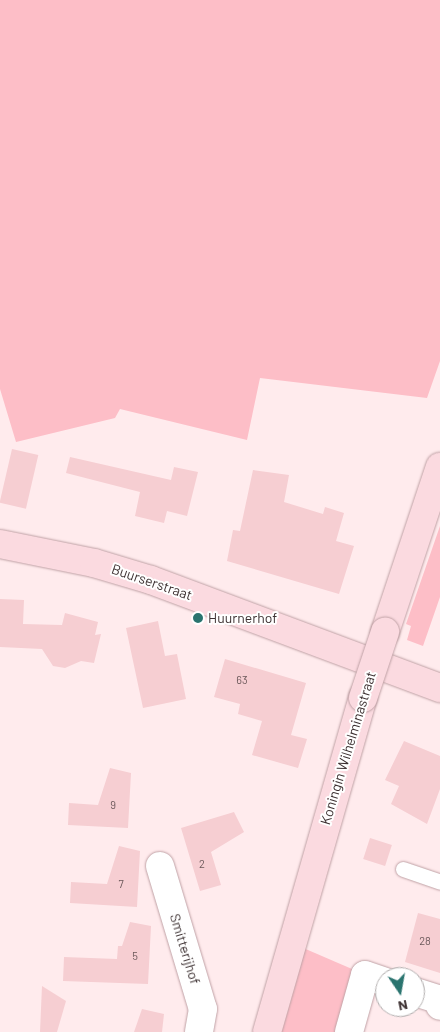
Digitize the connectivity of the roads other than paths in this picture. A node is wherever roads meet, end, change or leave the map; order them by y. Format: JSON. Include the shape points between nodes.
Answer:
{"nodes":[{"id":1,"x":440,"y":467,"type":"edge"},
{"id":2,"x":0,"y":544,"type":"edge"},
{"id":3,"x":440,"y":688,"type":"edge"},
{"id":4,"x":160,"y":866,"type":"dead end"},
{"id":5,"x":402,"y":870,"type":"dead end"},
{"id":6,"x":440,"y":882,"type":"edge"},
{"id":7,"x":375,"y":978,"type":"edge"},
{"id":8,"x":425,"y":995,"type":"edge"},
{"id":9,"x":440,"y":1006,"type":"edge"},
{"id":10,"x":200,"y":1032,"type":"edge"},
{"id":11,"x":267,"y":1032,"type":"edge"},
{"id":12,"x":348,"y":1032,"type":"edge"}],
"edges":[{"from":1,"to":11,"type":"main road","name":"Koningin Wilhelminastraat","bridge":true,"via":[[363,698]]},
{"from":2,"to":3,"type":"main road","name":"Buurserstraat","via":[[76,559],[151,580]]},
{"from":4,"to":10,"type":"street","name":"Smitterijhof","via":[[203,1010]]},
{"from":5,"to":6,"type":"lane"},
{"from":7,"to":12,"type":"street","via":[[365,975]]},
{"from":8,"to":9,"type":"street","via":[[438,1000]]}]}
